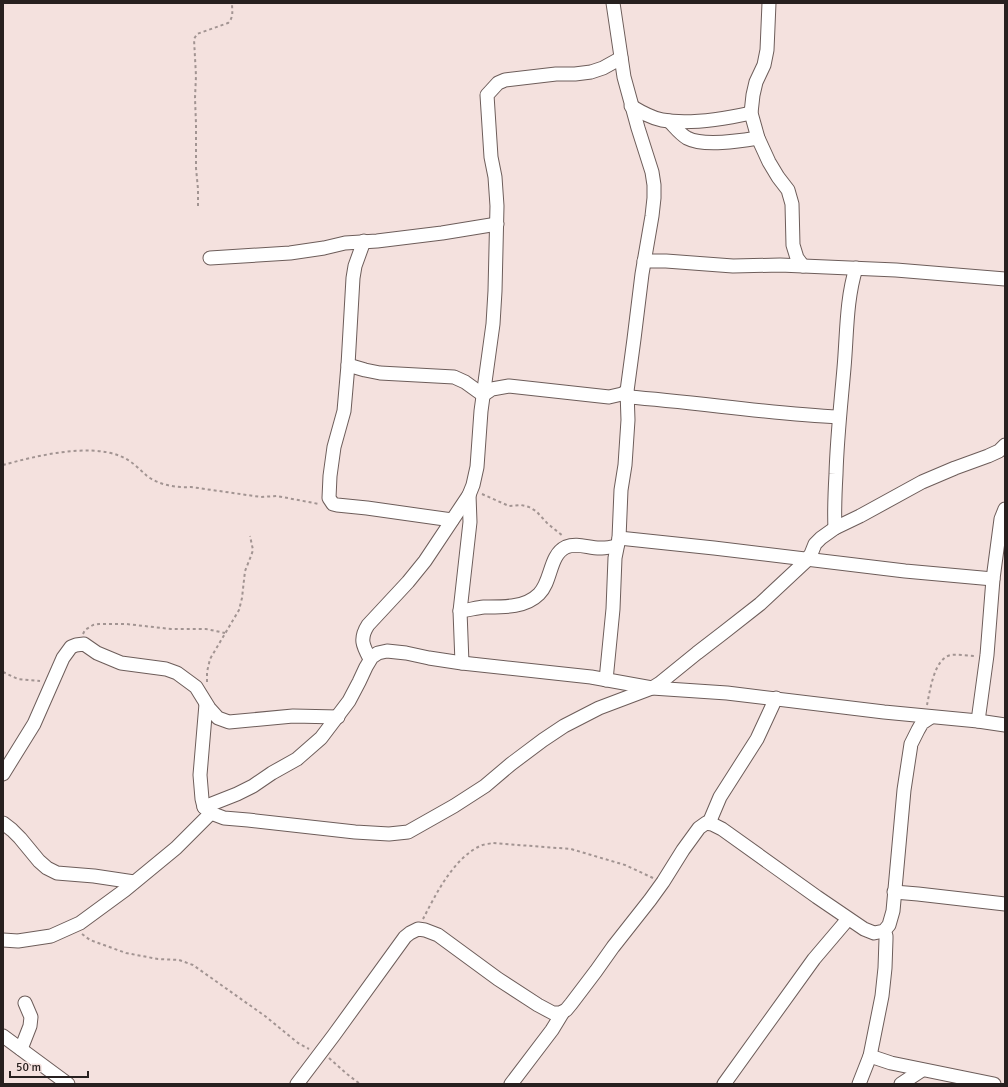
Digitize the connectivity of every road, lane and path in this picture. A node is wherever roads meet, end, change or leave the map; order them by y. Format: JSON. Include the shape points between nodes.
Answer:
{"nodes":[{"id":1,"x":232,"y":3,"type":"edge"},
{"id":2,"x":613,"y":3,"type":"edge"},
{"id":3,"x":769,"y":3,"type":"edge"},
{"id":4,"x":621,"y":58,"type":"junction"},
{"id":5,"x":631,"y":106,"type":"junction"},
{"id":6,"x":751,"y":113,"type":"junction"},
{"id":7,"x":669,"y":121,"type":"junction"},
{"id":8,"x":758,"y":138,"type":"junction"},
{"id":9,"x":198,"y":206,"type":"dead end"},
{"id":10,"x":496,"y":224,"type":"junction"},
{"id":11,"x":364,"y":241,"type":"junction"},
{"id":12,"x":210,"y":258,"type":"dead end"},
{"id":13,"x":644,"y":261,"type":"junction"},
{"id":14,"x":803,"y":266,"type":"junction"},
{"id":15,"x":856,"y":268,"type":"junction"},
{"id":16,"x":1005,"y":279,"type":"edge"},
{"id":17,"x":348,"y":365,"type":"junction"},
{"id":18,"x":627,"y":394,"type":"junction"},
{"id":19,"x":483,"y":395,"type":"junction"},
{"id":20,"x":839,"y":417,"type":"junction"},
{"id":21,"x":1005,"y":445,"type":"edge"},
{"id":22,"x":3,"y":465,"type":"edge"},
{"id":23,"x":470,"y":492,"type":"junction"},
{"id":24,"x":333,"y":504,"type":"junction"},
{"id":25,"x":1005,"y":509,"type":"edge"},
{"id":26,"x":452,"y":520,"type":"junction"},
{"id":27,"x":835,"y":528,"type":"junction"},
{"id":28,"x":250,"y":536,"type":"dead end"},
{"id":29,"x":618,"y":542,"type":"junction"},
{"id":30,"x":576,"y":545,"type":"junction"},
{"id":31,"x":808,"y":559,"type":"junction"},
{"id":32,"x":993,"y":579,"type":"junction"},
{"id":33,"x":460,"y":611,"type":"junction"},
{"id":34,"x":225,"y":633,"type":"junction"},
{"id":35,"x":76,"y":645,"type":"junction"},
{"id":36,"x":987,"y":658,"type":"junction"},
{"id":37,"x":370,"y":659,"type":"junction"},
{"id":38,"x":462,"y":662,"type":"junction"},
{"id":39,"x":3,"y":672,"type":"edge"},
{"id":40,"x":606,"y":680,"type":"junction"},
{"id":41,"x":53,"y":682,"type":"junction"},
{"id":42,"x":652,"y":688,"type":"junction"},
{"id":43,"x":776,"y":698,"type":"junction"},
{"id":44,"x":204,"y":701,"type":"junction"},
{"id":45,"x":928,"y":716,"type":"junction"},
{"id":46,"x":338,"y":717,"type":"junction"},
{"id":47,"x":978,"y":721,"type":"junction"},
{"id":48,"x":1005,"y":725,"type":"edge"},
{"id":49,"x":3,"y":774,"type":"edge"},
{"id":50,"x":208,"y":810,"type":"junction"},
{"id":51,"x":3,"y":823,"type":"edge"},
{"id":52,"x":709,"y":823,"type":"junction"},
{"id":53,"x":134,"y":882,"type":"junction"},
{"id":54,"x":663,"y":882,"type":"junction"},
{"id":55,"x":894,"y":892,"type":"junction"},
{"id":56,"x":1005,"y":904,"type":"edge"},
{"id":57,"x":848,"y":918,"type":"junction"},
{"id":58,"x":71,"y":927,"type":"junction"},
{"id":59,"x":418,"y":929,"type":"junction"},
{"id":60,"x":884,"y":931,"type":"junction"},
{"id":61,"x":3,"y":940,"type":"edge"},
{"id":62,"x":25,"y":1003,"type":"dead end"},
{"id":63,"x":563,"y":1012,"type":"junction"},
{"id":64,"x":3,"y":1036,"type":"edge"},
{"id":65,"x":21,"y":1049,"type":"junction"},
{"id":66,"x":323,"y":1050,"type":"junction"},
{"id":67,"x":870,"y":1056,"type":"junction"},
{"id":68,"x":918,"y":1077,"type":"edge"},
{"id":69,"x":68,"y":1084,"type":"edge"},
{"id":70,"x":297,"y":1084,"type":"edge"},
{"id":71,"x":360,"y":1084,"type":"edge"},
{"id":72,"x":510,"y":1084,"type":"edge"},
{"id":73,"x":724,"y":1084,"type":"edge"},
{"id":74,"x":859,"y":1084,"type":"edge"},
{"id":75,"x":901,"y":1084,"type":"edge"},
{"id":76,"x":994,"y":1084,"type":"edge"}],
"edges":[{"from":1,"to":9,"type":"path","via":[[232,19],[197,34],[194,39]]},
{"from":2,"to":4,"type":"street"},
{"from":3,"to":6,"type":"street","via":[[768,50],[756,82]]},
{"from":4,"to":5,"type":"street"},
{"from":4,"to":10,"type":"street","via":[[591,72],[504,80],[487,94],[491,157],[495,177]]},
{"from":5,"to":7,"type":"street","via":[[645,114]]},
{"from":5,"to":13,"type":"street","via":[[654,185],[653,210]]},
{"from":6,"to":7,"type":"street","via":[[724,119]]},
{"from":6,"to":8,"type":"street"},
{"from":7,"to":8,"type":"street","via":[[680,132],[695,141],[726,142]]},
{"from":8,"to":14,"type":"street","via":[[769,162],[788,190],[792,204],[793,246]]},
{"from":10,"to":11,"type":"street","via":[[442,233]]},
{"from":10,"to":19,"type":"street","via":[[493,324]]},
{"from":11,"to":12,"type":"street","via":[[290,253]]},
{"from":11,"to":17,"type":"street","via":[[353,278]]},
{"from":13,"to":14,"type":"street"},
{"from":13,"to":18,"type":"street"},
{"from":14,"to":15,"type":"street"},
{"from":15,"to":16,"type":"street"},
{"from":15,"to":20,"type":"street","via":[[847,324]]},
{"from":17,"to":19,"type":"street","via":[[380,373],[454,377]]},
{"from":17,"to":24,"type":"street","via":[[344,411],[332,458],[329,493]]},
{"from":18,"to":19,"type":"street","via":[[609,397],[508,386],[492,389]]},
{"from":18,"to":20,"type":"street","via":[[794,415]]},
{"from":18,"to":29,"type":"street","via":[[628,420]]},
{"from":19,"to":23,"type":"street","via":[[477,467]]},
{"from":20,"to":27,"type":"street"},
{"from":21,"to":27,"type":"street","via":[[988,456],[922,482]]},
{"from":22,"to":24,"type":"path","via":[[79,450],[108,453],[126,459],[149,477],[168,486]]},
{"from":23,"to":26,"type":"street"},
{"from":23,"to":30,"type":"path","via":[[509,506],[521,504],[529,507]]},
{"from":23,"to":33,"type":"street","via":[[470,522]]},
{"from":24,"to":26,"type":"street"},
{"from":25,"to":32,"type":"street","via":[[1001,519]]},
{"from":26,"to":37,"type":"street","via":[[425,561],[368,625],[362,641]]},
{"from":27,"to":31,"type":"street","via":[[815,544]]},
{"from":28,"to":34,"type":"path","via":[[253,550],[245,571],[239,610]]},
{"from":29,"to":30,"type":"street","via":[[601,548]]},
{"from":29,"to":31,"type":"street","via":[[707,547]]},
{"from":29,"to":40,"type":"street"},
{"from":30,"to":33,"type":"street","via":[[561,550],[544,587],[530,600],[518,605]]},
{"from":31,"to":32,"type":"street"},
{"from":31,"to":42,"type":"street","via":[[760,604]]},
{"from":32,"to":36,"type":"street"},
{"from":33,"to":38,"type":"street"},
{"from":34,"to":35,"type":"path","via":[[206,629],[99,624],[85,630]]},
{"from":34,"to":44,"type":"path","via":[[210,659]]},
{"from":35,"to":41,"type":"street","via":[[71,647],[63,658]]},
{"from":35,"to":44,"type":"street","via":[[84,644],[97,653],[121,663],[166,669],[177,673],[196,687]]},
{"from":36,"to":45,"type":"path","via":[[951,655],[941,661],[931,686]]},
{"from":36,"to":47,"type":"street"},
{"from":37,"to":38,"type":"street","via":[[378,652],[387,651]]},
{"from":37,"to":46,"type":"street"},
{"from":38,"to":40,"type":"street"},
{"from":39,"to":41,"type":"path","via":[[18,679]]},
{"from":40,"to":42,"type":"street"},
{"from":41,"to":49,"type":"street","via":[[34,724]]},
{"from":42,"to":43,"type":"street","via":[[727,692]]},
{"from":42,"to":50,"type":"street","via":[[599,708],[564,726],[485,786],[408,832],[355,832],[224,818]]},
{"from":43,"to":45,"type":"street"},
{"from":43,"to":52,"type":"street","via":[[757,739],[720,797]]},
{"from":44,"to":46,"type":"street","via":[[218,718],[230,722],[293,716]]},
{"from":44,"to":50,"type":"street","via":[[200,775],[202,799]]},
{"from":45,"to":47,"type":"street"},
{"from":45,"to":55,"type":"street","via":[[911,744]]},
{"from":46,"to":50,"type":"street","via":[[321,738],[297,759]]},
{"from":47,"to":48,"type":"street"},
{"from":50,"to":53,"type":"street","via":[[176,848]]},
{"from":51,"to":53,"type":"street","via":[[20,838],[38,861],[57,873]]},
{"from":52,"to":54,"type":"street","via":[[699,828]]},
{"from":52,"to":57,"type":"street","via":[[722,829]]},
{"from":53,"to":58,"type":"street"},
{"from":54,"to":59,"type":"path","via":[[625,865],[571,848],[492,843],[480,846],[456,865]]},
{"from":54,"to":63,"type":"street"},
{"from":55,"to":56,"type":"street"},
{"from":55,"to":60,"type":"street","via":[[893,911],[889,925]]},
{"from":57,"to":60,"type":"street","via":[[870,932]]},
{"from":57,"to":73,"type":"street","via":[[814,959]]},
{"from":58,"to":61,"type":"street","via":[[51,936],[18,942]]},
{"from":58,"to":66,"type":"path","via":[[90,940],[126,953],[179,960],[193,965],[298,1043],[309,1049]]},
{"from":59,"to":63,"type":"street","via":[[438,935],[538,1005],[553,1013]]},
{"from":59,"to":66,"type":"street","via":[[401,942]]},
{"from":60,"to":67,"type":"street","via":[[886,940],[882,996]]},
{"from":62,"to":65,"type":"street","via":[[31,1017]]},
{"from":63,"to":72,"type":"street"},
{"from":64,"to":65,"type":"street"},
{"from":65,"to":69,"type":"street"},
{"from":66,"to":70,"type":"street"},
{"from":66,"to":71,"type":"path","via":[[337,1066]]},
{"from":67,"to":68,"type":"street","via":[[891,1063]]},
{"from":67,"to":74,"type":"street"},
{"from":68,"to":75,"type":"street"},
{"from":68,"to":76,"type":"street"}]}
